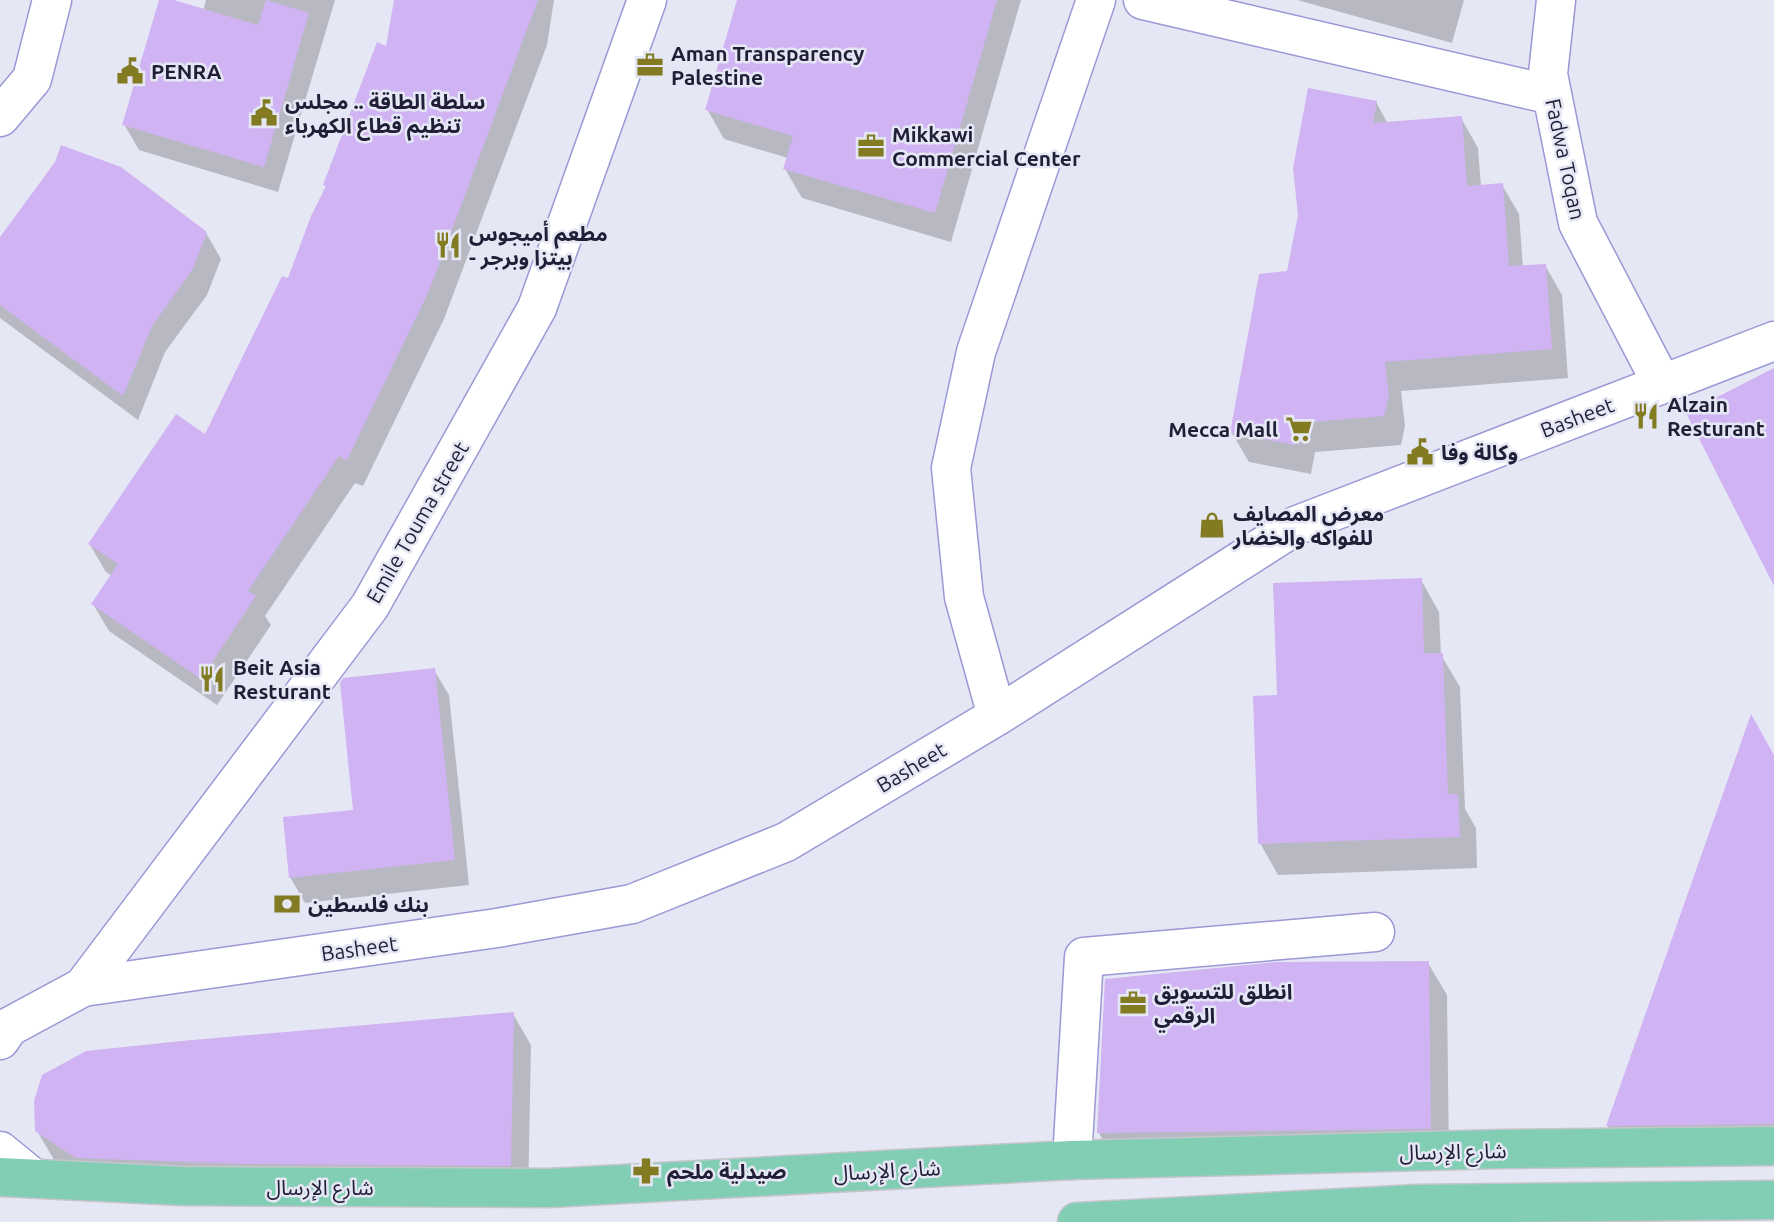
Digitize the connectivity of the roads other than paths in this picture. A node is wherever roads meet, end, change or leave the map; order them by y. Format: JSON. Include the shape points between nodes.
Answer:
{"nodes":[{"id":1,"x":52,"y":0,"type":"edge"},
{"id":2,"x":647,"y":0,"type":"edge"},
{"id":3,"x":1096,"y":0,"type":"edge"},
{"id":4,"x":1143,"y":0,"type":"edge"},
{"id":5,"x":1556,"y":0,"type":"edge"},
{"id":6,"x":1552,"y":95,"type":"junction"},
{"id":7,"x":0,"y":117,"type":"edge"},
{"id":8,"x":1774,"y":341,"type":"edge"},
{"id":9,"x":1662,"y":384,"type":"junction"},
{"id":10,"x":997,"y":716,"type":"junction"},
{"id":11,"x":1375,"y":932,"type":"dead end"},
{"id":12,"x":83,"y":987,"type":"junction"},
{"id":13,"x":2,"y":1039,"type":"edge"},
{"id":14,"x":1774,"y":1146,"type":"edge"},
{"id":15,"x":0,"y":1152,"type":"edge"},
{"id":16,"x":1072,"y":1160,"type":"junction"},
{"id":17,"x":16,"y":1177,"type":"edge"},
{"id":18,"x":1774,"y":1200,"type":"edge"},
{"id":19,"x":1077,"y":1222,"type":"edge"}],
"edges":[{"from":1,"to":7,"type":"street","via":[[32,79]]},
{"from":2,"to":12,"type":"street","name":"Emile Touma street","via":[[537,308],[370,606]]},
{"from":3,"to":10,"type":"street","via":[[976,352],[951,468],[964,597]]},
{"from":4,"to":6,"type":"street"},
{"from":5,"to":6,"type":"street","name":"Fadwa Toqan","via":[[1548,74]]},
{"from":6,"to":9,"type":"street","name":"Fadwa Toqan","via":[[1578,223]]},
{"from":8,"to":9,"type":"street","name":"Basheet"},
{"from":9,"to":10,"type":"street","name":"Basheet","via":[[1296,526]]},
{"from":10,"to":12,"type":"street","name":"Basheet","via":[[786,842],[632,904],[497,928]]},
{"from":11,"to":16,"type":"street","via":[[1084,957]]},
{"from":12,"to":13,"type":"street","name":"Basheet"},
{"from":14,"to":16,"type":"main road","name":"شارع الإرسال"},
{"from":15,"to":17,"type":"street"},
{"from":16,"to":17,"type":"main road","name":"شارع الإرسال","via":[[549,1188],[182,1186]]},
{"from":18,"to":19,"type":"main road","via":[[1417,1204]]}]}
